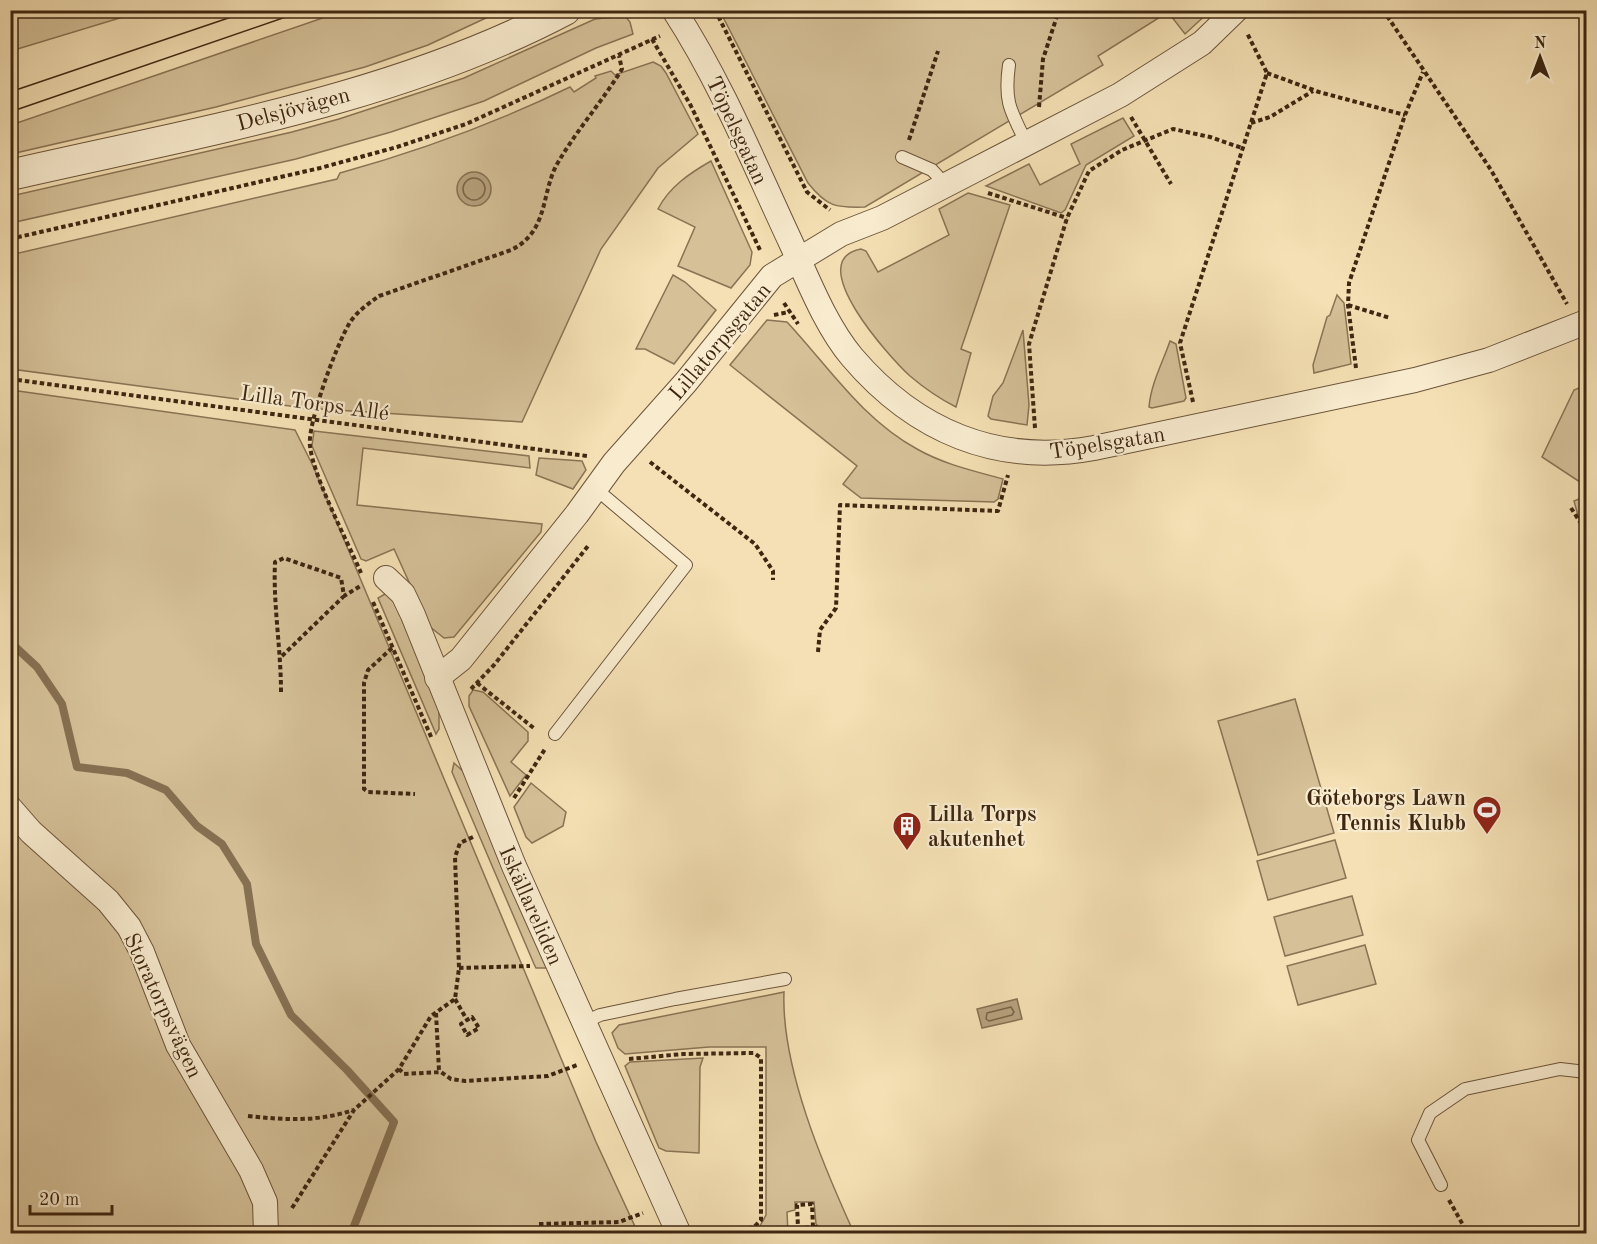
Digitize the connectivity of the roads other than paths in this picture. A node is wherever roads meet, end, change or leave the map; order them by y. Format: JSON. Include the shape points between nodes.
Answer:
{"nodes":[{"id":1,"x":565,"y":10,"type":"edge"},
{"id":2,"x":674,"y":10,"type":"edge"},
{"id":3,"x":1241,"y":21,"type":"edge"},
{"id":4,"x":1009,"y":65,"type":"dead end"},
{"id":5,"x":1035,"y":138,"type":"junction"},
{"id":6,"x":902,"y":157,"type":"dead end"},
{"id":7,"x":10,"y":175,"type":"edge"},
{"id":8,"x":947,"y":176,"type":"junction"},
{"id":9,"x":799,"y":260,"type":"junction"},
{"id":10,"x":1578,"y":316,"type":"edge"},
{"id":11,"x":596,"y":489,"type":"junction"},
{"id":12,"x":378,"y":586,"type":"road end"},
{"id":13,"x":437,"y":678,"type":"junction"},
{"id":14,"x":553,"y":737,"type":"road end"},
{"id":15,"x":10,"y":808,"type":"edge"},
{"id":16,"x":785,"y":979,"type":"dead end"},
{"id":17,"x":583,"y":1023,"type":"junction"},
{"id":18,"x":1587,"y":1072,"type":"edge"},
{"id":19,"x":1441,"y":1185,"type":"road end"},
{"id":20,"x":266,"y":1233,"type":"edge"},
{"id":21,"x":679,"y":1233,"type":"edge"}],
"edges":[{"from":1,"to":7,"type":"street","name":"Delsjövägen","via":[[524,32],[460,57],[299,108]]},
{"from":2,"to":9,"type":"street","name":"Töpelsgatan","via":[[706,62]]},
{"from":3,"to":5,"type":"street","name":"Lillatorpsgatan","via":[[1120,95]]},
{"from":4,"to":5,"type":"lane","via":[[1005,92],[1011,112]]},
{"from":5,"to":8,"type":"street","name":"Lillatorpsgatan"},
{"from":6,"to":8,"type":"lane"},
{"from":8,"to":9,"type":"street","name":"Lillatorpsgatan","via":[[882,218],[841,234]]},
{"from":9,"to":10,"type":"street","name":"Töpelsgatan","via":[[851,356],[884,392],[910,412],[961,439],[1021,452],[1085,449],[1415,380],[1489,360]]},
{"from":9,"to":11,"type":"street","name":"Lillatorpsgatan","via":[[772,276]]},
{"from":11,"to":13,"type":"street","name":"Lillatorpsgatan","via":[[461,658]]},
{"from":11,"to":14,"type":"lane","via":[[686,564]]},
{"from":12,"to":13,"type":"street","name":"Iskällareliden","via":[[403,594]]},
{"from":13,"to":17,"type":"street","name":"Iskällareliden"},
{"from":15,"to":20,"type":"street","name":"Storatorpsvägen","via":[[108,901],[129,927],[178,1045],[251,1170],[265,1202]]},
{"from":16,"to":17,"type":"lane","via":[[600,1015]]},
{"from":17,"to":21,"type":"street","name":"Iskällareliden","via":[[610,1059]]},
{"from":18,"to":19,"type":"lane","via":[[1560,1069],[1465,1089],[1430,1113],[1418,1140]]}]}
